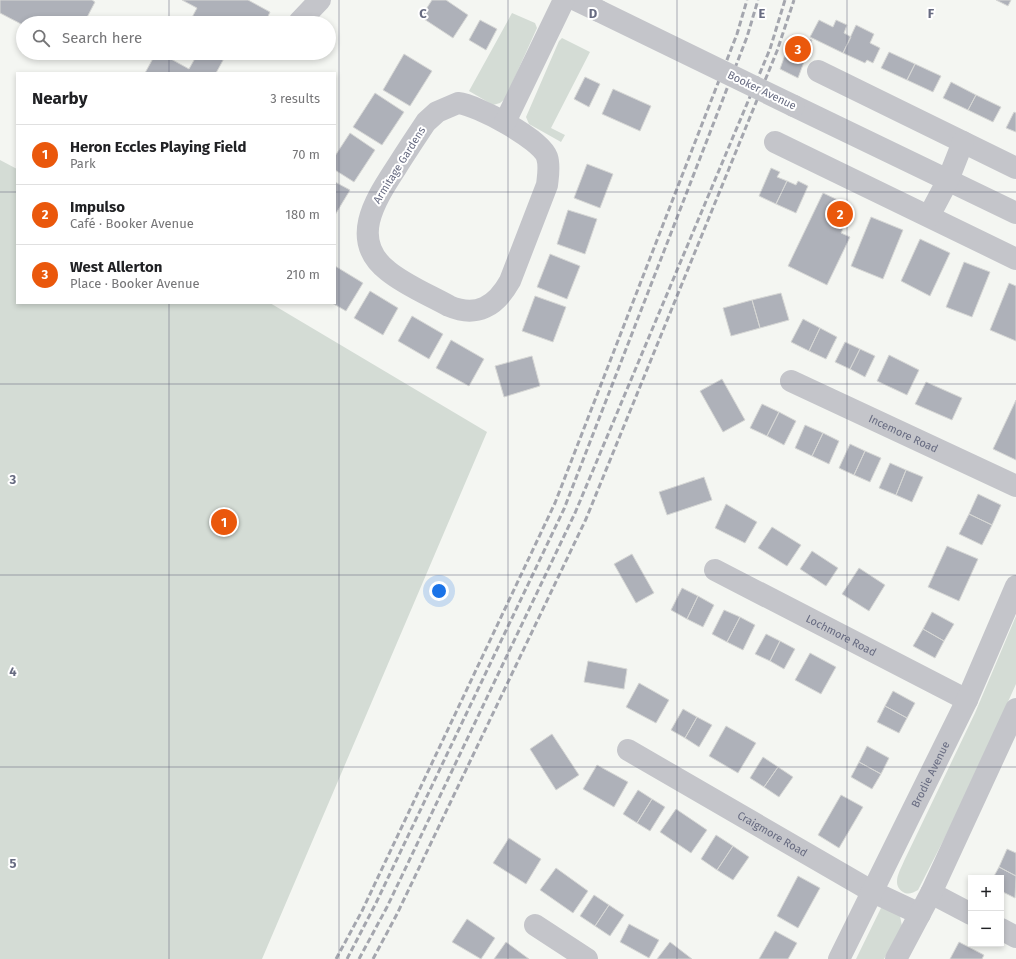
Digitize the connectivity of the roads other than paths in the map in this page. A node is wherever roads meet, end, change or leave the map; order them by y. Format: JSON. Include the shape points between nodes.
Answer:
{"nodes":[{"id":1,"x":320,"y":0,"type":"edge"},
{"id":2,"x":564,"y":0,"type":"edge"},
{"id":3,"x":576,"y":0,"type":"edge"},
{"id":4,"x":305,"y":16,"type":"edge"},
{"id":5,"x":818,"y":71,"type":"dead end"},
{"id":6,"x":505,"y":122,"type":"junction"},
{"id":7,"x":775,"y":142,"type":"dead end"},
{"id":8,"x":963,"y":142,"type":"junction"},
{"id":9,"x":1016,"y":168,"type":"edge"},
{"id":10,"x":948,"y":180,"type":"junction"},
{"id":11,"x":1016,"y":213,"type":"edge"},
{"id":12,"x":930,"y":216,"type":"junction"},
{"id":13,"x":1016,"y":259,"type":"edge"},
{"id":14,"x":791,"y":381,"type":"dead end"},
{"id":15,"x":1016,"y":486,"type":"edge"},
{"id":16,"x":715,"y":570,"type":"dead end"},
{"id":17,"x":1016,"y":586,"type":"edge"},
{"id":18,"x":967,"y":700,"type":"junction"},
{"id":19,"x":1016,"y":709,"type":"edge"},
{"id":20,"x":628,"y":750,"type":"dead end"},
{"id":21,"x":873,"y":892,"type":"junction"},
{"id":22,"x":931,"y":893,"type":"junction"},
{"id":23,"x":968,"y":912,"type":"edge"},
{"id":24,"x":920,"y":914,"type":"junction"},
{"id":25,"x":535,"y":924,"type":"dead end"},
{"id":26,"x":1004,"y":931,"type":"edge"},
{"id":27,"x":1016,"y":937,"type":"edge"},
{"id":28,"x":587,"y":959,"type":"edge"},
{"id":29,"x":839,"y":959,"type":"edge"},
{"id":30,"x":896,"y":959,"type":"edge"}],
"edges":[{"from":1,"to":4,"type":"street"},
{"from":2,"to":6,"type":"street"},
{"from":3,"to":10,"type":"street","name":"Booker Avenue","bridge":true},
{"from":5,"to":8,"type":"street"},
{"from":6,"to":6,"type":"street","name":"Armitage Gardens","via":[[530,139],[547,156],[547,184],[510,281],[502,294],[493,304],[481,309],[471,312],[459,310],[381,265],[370,246],[369,216],[381,192],[426,122],[437,112],[458,103],[468,104]]},
{"from":7,"to":12,"type":"street"},
{"from":8,"to":9,"type":"street"},
{"from":8,"to":10,"type":"street"},
{"from":10,"to":11,"type":"street","name":"Booker Avenue"},
{"from":10,"to":12,"type":"street"},
{"from":12,"to":13,"type":"street"},
{"from":14,"to":15,"type":"street","name":"Incemore Road"},
{"from":16,"to":18,"type":"street","name":"Lochmore Road"},
{"from":17,"to":18,"type":"street","name":"Brodie Avenue"},
{"from":18,"to":21,"type":"street","name":"Brodie Avenue"},
{"from":19,"to":22,"type":"street"},
{"from":20,"to":21,"type":"street","name":"Craigmore Road"},
{"from":21,"to":24,"type":"street","name":"Craigmore Road"},
{"from":21,"to":29,"type":"street","name":"Brodie Avenue"},
{"from":22,"to":23,"type":"street"},
{"from":22,"to":24,"type":"street"},
{"from":24,"to":30,"type":"street"},
{"from":25,"to":28,"type":"street"},
{"from":26,"to":27,"type":"street"}]}
